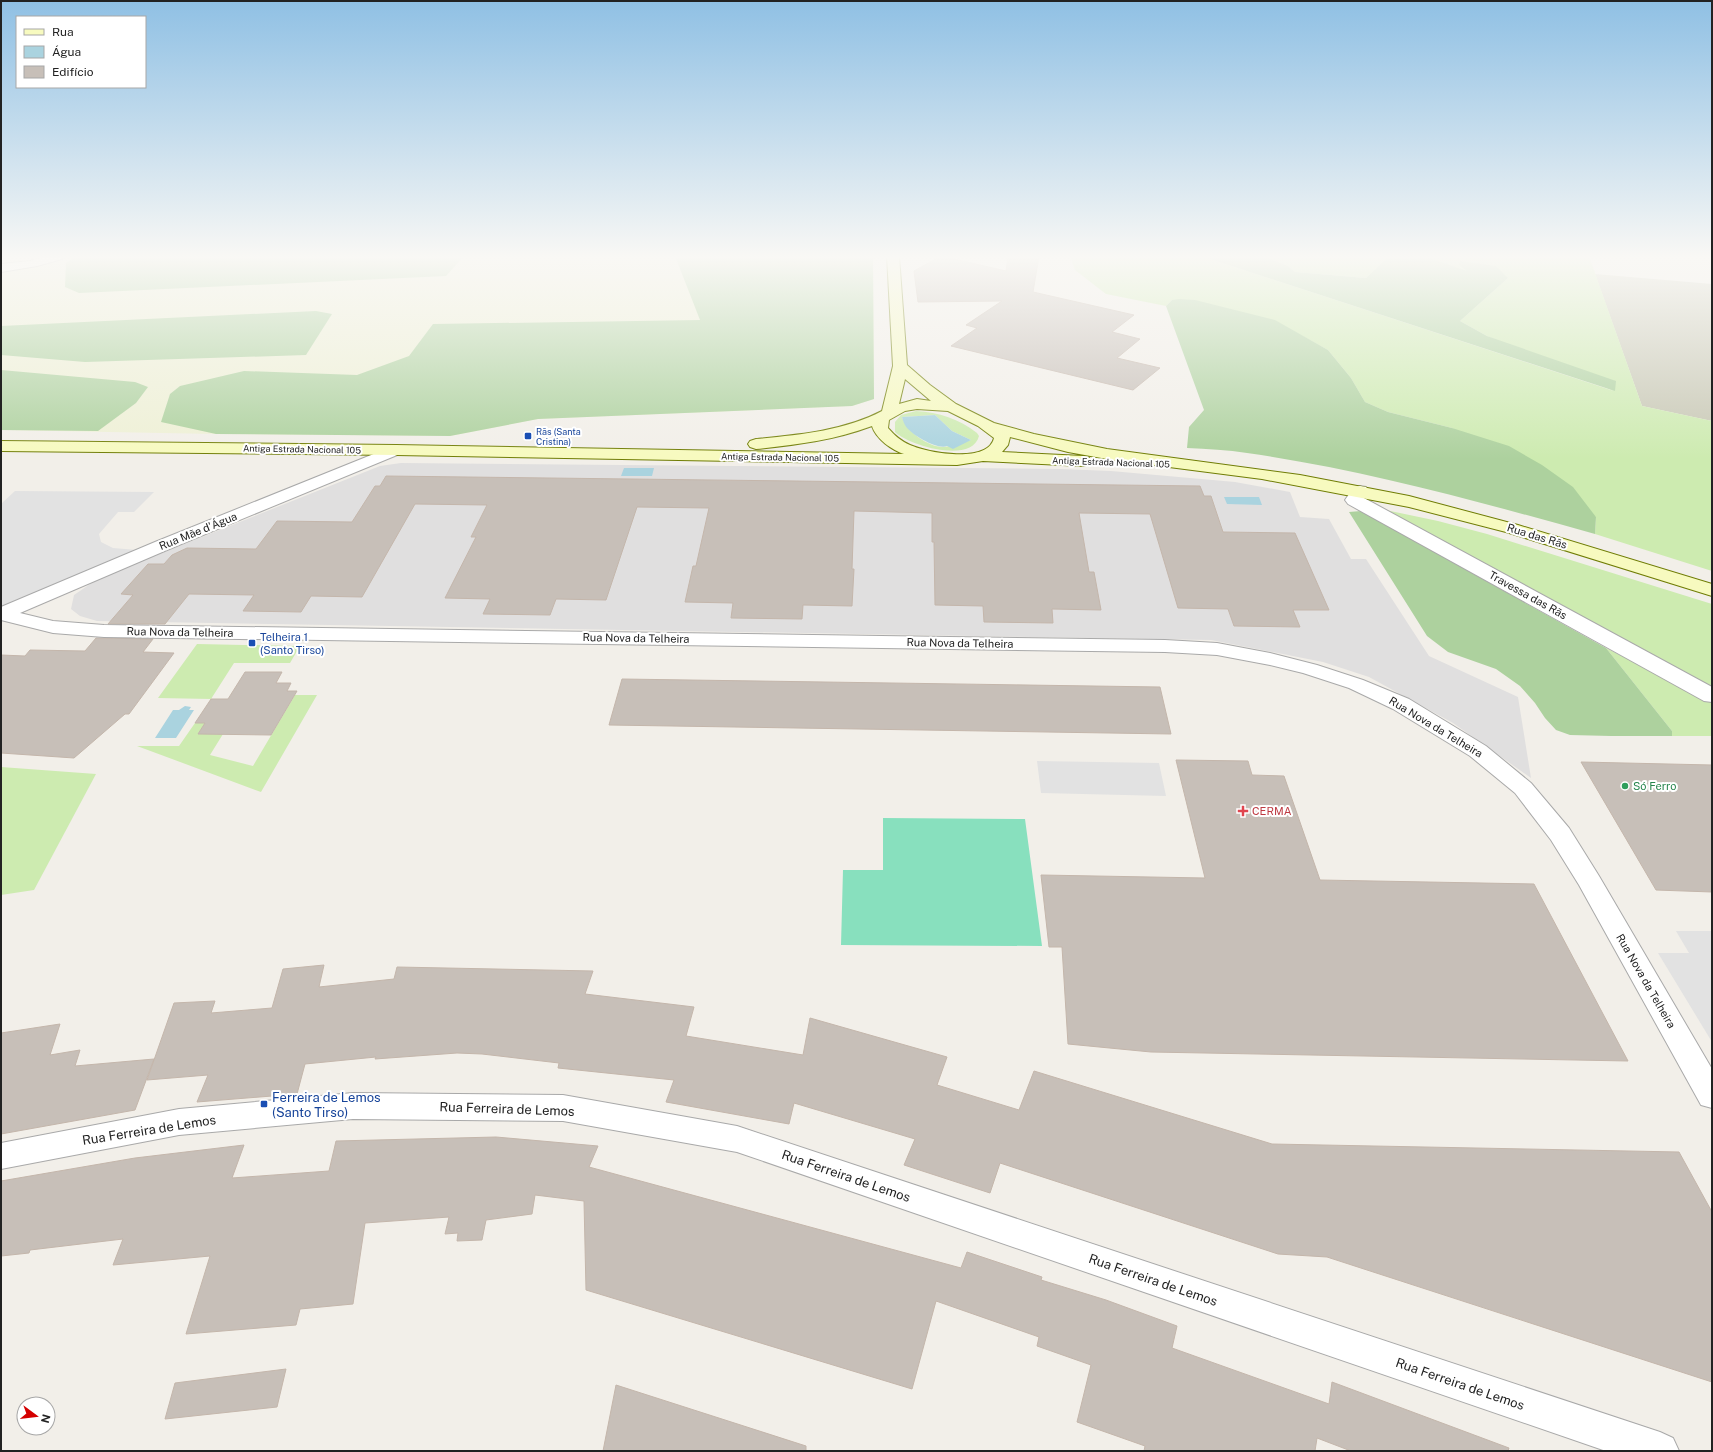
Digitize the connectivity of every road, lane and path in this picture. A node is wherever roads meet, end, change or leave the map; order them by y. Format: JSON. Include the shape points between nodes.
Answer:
{"nodes":[{"id":1,"x":897,"y":324,"type":"edge"},
{"id":2,"x":900,"y":366,"type":"junction"},
{"id":3,"x":951,"y":407,"type":"junction"},
{"id":4,"x":885,"y":415,"type":"junction"},
{"id":5,"x":993,"y":427,"type":"junction"},
{"id":6,"x":1,"y":446,"type":"edge"},
{"id":7,"x":396,"y":450,"type":"junction"},
{"id":8,"x":603,"y":454,"type":"junction"},
{"id":9,"x":980,"y":456,"type":"junction"},
{"id":10,"x":957,"y":460,"type":"junction"},
{"id":11,"x":1194,"y":464,"type":"junction"},
{"id":12,"x":1360,"y":491,"type":"junction"},
{"id":13,"x":1712,"y":590,"type":"edge"},
{"id":14,"x":1,"y":614,"type":"edge"},
{"id":15,"x":1712,"y":696,"type":"edge"},
{"id":16,"x":1712,"y":1096,"type":"edge"},
{"id":17,"x":1,"y":1156,"type":"edge"},
{"id":18,"x":1660,"y":1451,"type":"edge"}],
"edges":[{"from":1,"to":2,"type":"main road"},
{"from":2,"to":3,"type":"main road","via":[[922,388]]},
{"from":2,"to":4,"type":"main road"},
{"from":3,"to":4,"type":"main road","name":"Antiga Estrada Nacional 105","via":[[917,404]]},
{"from":3,"to":5,"type":"main road","name":"Antiga Estrada Nacional 105"},
{"from":4,"to":8,"type":"main road","name":"Antiga Estrada Nacional 105","via":[[850,429],[800,440]]},
{"from":4,"to":10,"type":"main road","via":[[880,428],[889,440],[904,449],[925,456]]},
{"from":5,"to":9,"type":"main road","via":[[1002,436],[1000,445],[993,452]]},
{"from":5,"to":11,"type":"main road","name":"Antiga Estrada Nacional 105","via":[[1018,436],[1084,450]]},
{"from":6,"to":7,"type":"main road","name":"Antiga Estrada Nacional 105"},
{"from":7,"to":8,"type":"main road","name":"Antiga Estrada Nacional 105"},
{"from":7,"to":14,"type":"street","name":"Rua Mãe d'Água"},
{"from":8,"to":10,"type":"main road","name":"Antiga Estrada Nacional 105"},
{"from":9,"to":10,"type":"main road"},
{"from":9,"to":11,"type":"main road","name":"Antiga Estrada Nacional 105"},
{"from":11,"to":12,"type":"main road","name":"Antiga Estrada Nacional 105","via":[[1257,472]]},
{"from":12,"to":13,"type":"main road","name":"Rua das Rãs","via":[[1495,523]]},
{"from":12,"to":15,"type":"street","name":"Travessa das Rãs","via":[[1354,500]]},
{"from":14,"to":16,"type":"street","name":"Rua Nova da Telheira","via":[[53,626],[104,631],[1165,646],[1216,649],[1310,669],[1356,684],[1401,704],[1478,751],[1523,788],[1560,834],[1590,882]]},
{"from":17,"to":18,"type":"street","name":"Rua Ferreira de Lemos","via":[[179,1122],[353,1106],[563,1108],[737,1139]]}]}
